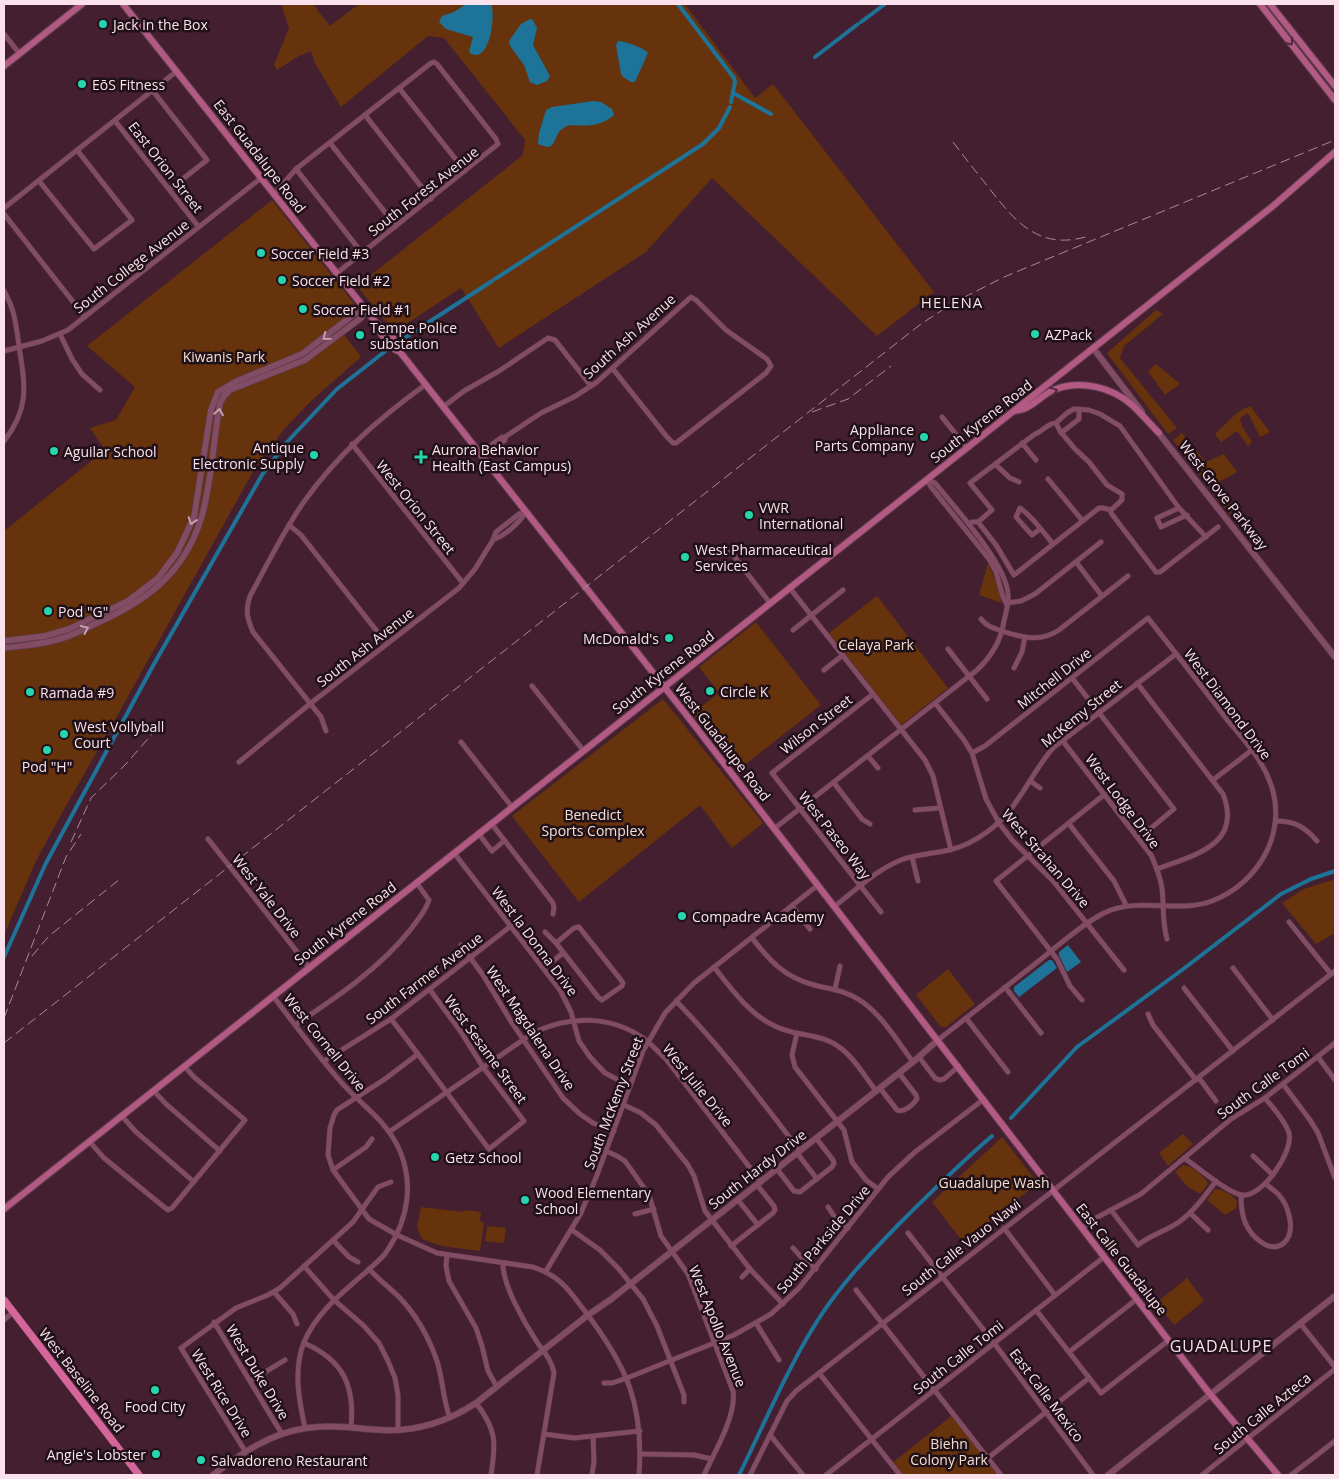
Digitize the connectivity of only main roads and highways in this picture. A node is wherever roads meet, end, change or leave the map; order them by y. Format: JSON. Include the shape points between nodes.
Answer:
{"nodes":[{"id":1,"x":82,"y":4,"type":"edge"},
{"id":2,"x":124,"y":4,"type":"edge"},
{"id":3,"x":1260,"y":4,"type":"edge"},
{"id":4,"x":1270,"y":4,"type":"edge"},
{"id":5,"x":4,"y":66,"type":"edge"},
{"id":6,"x":1335,"y":86,"type":"edge"},
{"id":7,"x":1335,"y":100,"type":"edge"},
{"id":8,"x":1335,"y":152,"type":"edge"},
{"id":9,"x":398,"y":350,"type":"joint"},
{"id":10,"x":1011,"y":412,"type":"junction"},
{"id":11,"x":1159,"y":434,"type":"road end"},
{"id":12,"x":664,"y":686,"type":"junction"},
{"id":13,"x":1003,"y":1125,"type":"joint"},
{"id":14,"x":4,"y":1209,"type":"edge"},
{"id":15,"x":4,"y":1300,"type":"edge"},
{"id":16,"x":140,"y":1475,"type":"edge"},
{"id":17,"x":1278,"y":1475,"type":"edge"}],
"edges":[{"from":1,"to":5,"type":"main road"},
{"from":2,"to":9,"type":"main road","name":"East Guadalupe Road","via":[[365,310],[383,327]]},
{"from":3,"to":7,"type":"main road","one_way":true},
{"from":4,"to":6,"type":"main road"},
{"from":8,"to":10,"type":"main road","name":"South Kyrene Road","via":[[1273,206]]},
{"from":9,"to":12,"type":"main road","name":"West Guadalupe Road"},
{"from":10,"to":11,"type":"main road","one_way":true,"via":[[1026,408],[1057,389],[1088,386],[1109,391],[1127,401]]},
{"from":10,"to":12,"type":"main road","name":"South Kyrene Road"},
{"from":12,"to":13,"type":"main road","name":"West Guadalupe Road"},
{"from":12,"to":14,"type":"main road","name":"South Kyrene Road"},
{"from":13,"to":17,"type":"main road","name":"East Calle Guadalupe","via":[[1210,1394]]},
{"from":15,"to":16,"type":"main road","name":"West Baseline Road"}]}
